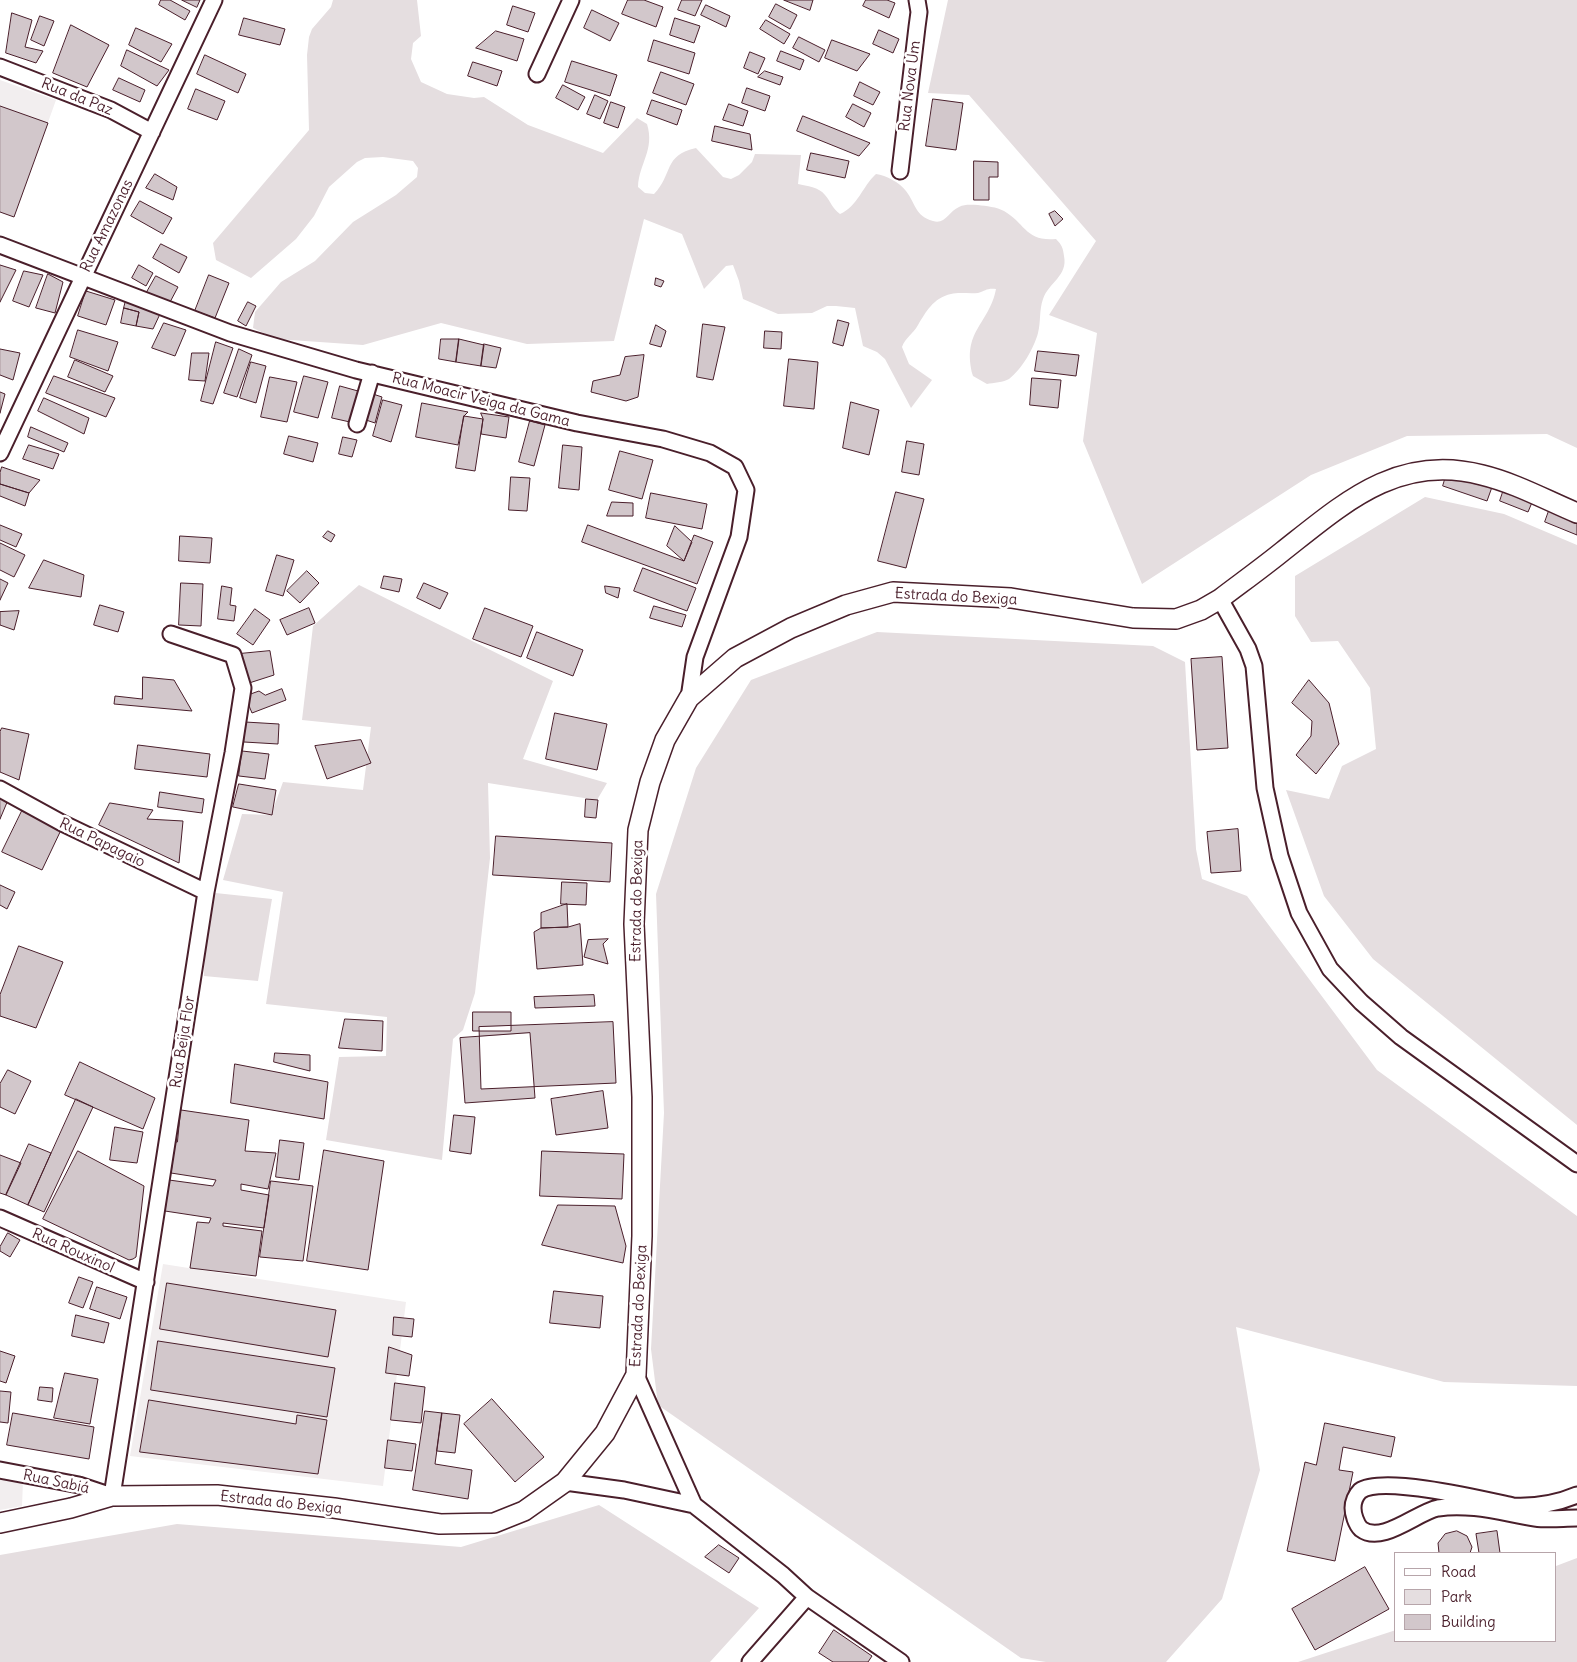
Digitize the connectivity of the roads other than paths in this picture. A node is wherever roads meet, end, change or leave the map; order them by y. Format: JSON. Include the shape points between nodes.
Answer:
{"nodes":[{"id":1,"x":214,"y":0,"type":"edge"},
{"id":2,"x":571,"y":0,"type":"edge"},
{"id":3,"x":917,"y":0,"type":"edge"},
{"id":4,"x":0,"y":67,"type":"edge"},
{"id":5,"x":537,"y":74,"type":"dead end"},
{"id":6,"x":152,"y":132,"type":"junction"},
{"id":7,"x":900,"y":171,"type":"dead end"},
{"id":8,"x":0,"y":245,"type":"edge"},
{"id":9,"x":83,"y":276,"type":"junction"},
{"id":10,"x":372,"y":374,"type":"junction"},
{"id":11,"x":357,"y":424,"type":"dead end"},
{"id":12,"x":0,"y":453,"type":"edge"},
{"id":13,"x":1577,"y":513,"type":"edge"},
{"id":14,"x":1220,"y":599,"type":"junction"},
{"id":15,"x":171,"y":634,"type":"dead end"},
{"id":16,"x":689,"y":698,"type":"junction"},
{"id":17,"x":0,"y":790,"type":"edge"},
{"id":18,"x":206,"y":892,"type":"junction"},
{"id":19,"x":1577,"y":1164,"type":"edge"},
{"id":20,"x":0,"y":1218,"type":"edge"},
{"id":21,"x":146,"y":1282,"type":"junction"},
{"id":22,"x":636,"y":1375,"type":"junction"},
{"id":23,"x":0,"y":1470,"type":"edge"},
{"id":24,"x":565,"y":1482,"type":"junction"},
{"id":25,"x":1577,"y":1495,"type":"edge"},
{"id":26,"x":112,"y":1496,"type":"junction"},
{"id":27,"x":694,"y":1505,"type":"junction"},
{"id":28,"x":1577,"y":1518,"type":"edge"},
{"id":29,"x":0,"y":1523,"type":"edge"},
{"id":30,"x":807,"y":1596,"type":"junction"},
{"id":31,"x":750,"y":1662,"type":"edge"},
{"id":32,"x":901,"y":1662,"type":"edge"}],
"edges":[{"from":1,"to":6,"type":"street","name":"Rua Amazonas"},
{"from":2,"to":5,"type":"street"},
{"from":3,"to":7,"type":"street","name":"Rua Nova Um","via":[[919,12]]},
{"from":4,"to":6,"type":"street","name":"Rua da Paz","via":[[111,110]]},
{"from":6,"to":9,"type":"street","name":"Rua Amazonas"},
{"from":8,"to":9,"type":"street","name":"Rua Moacir Veiga da Gama"},
{"from":9,"to":10,"type":"street","name":"Rua Moacir Veiga da Gama","via":[[230,333]]},
{"from":9,"to":12,"type":"street","name":"Rua Amazonas"},
{"from":10,"to":11,"type":"street"},
{"from":10,"to":16,"type":"street","name":"Rua Moacir Veiga da Gama","via":[[577,423],[663,439],[710,453],[735,467],[746,490],[739,537],[695,657]]},
{"from":13,"to":14,"type":"street","name":"Estrada do Bexiga","via":[[1482,475],[1454,470],[1407,473],[1364,491],[1332,511]]},
{"from":14,"to":16,"type":"street","name":"Estrada do Bexiga","via":[[1176,619],[1133,618],[1012,598],[893,592],[846,605],[791,628],[735,658]]},
{"from":14,"to":19,"type":"street","via":[[1246,644],[1254,666],[1265,788],[1286,876],[1299,913],[1330,969],[1401,1037]]},
{"from":15,"to":18,"type":"street","name":"Rua Beija Flor","via":[[233,655],[243,688],[234,753]]},
{"from":16,"to":22,"type":"street","name":"Estrada do Bexiga","via":[[666,740],[650,782],[638,830],[634,924],[642,1097],[642,1236]]},
{"from":17,"to":18,"type":"street","name":"Rua Papagaio"},
{"from":18,"to":21,"type":"street","name":"Rua Beija Flor"},
{"from":20,"to":21,"type":"street","name":"Rua Rouxinol"},
{"from":21,"to":26,"type":"street","name":"Rua Beija Flor"},
{"from":22,"to":24,"type":"street","name":"Estrada do Bexiga","via":[[605,1433]]},
{"from":22,"to":27,"type":"street"},
{"from":23,"to":26,"type":"street","name":"Rua Sabiá","via":[[80,1485]]},
{"from":24,"to":26,"type":"street","name":"Estrada do Bexiga","via":[[524,1511],[494,1522],[440,1524],[217,1495]]},
{"from":24,"to":27,"type":"street"},
{"from":25,"to":28,"type":"street","via":[[1553,1504],[1513,1506],[1418,1487],[1376,1486],[1360,1491],[1355,1497],[1353,1510],[1361,1529],[1376,1533],[1450,1506],[1535,1518]]},
{"from":26,"to":29,"type":"street","name":"Estrada do Bexiga"},
{"from":27,"to":30,"type":"street"},
{"from":30,"to":31,"type":"street"},
{"from":30,"to":32,"type":"street"}]}
